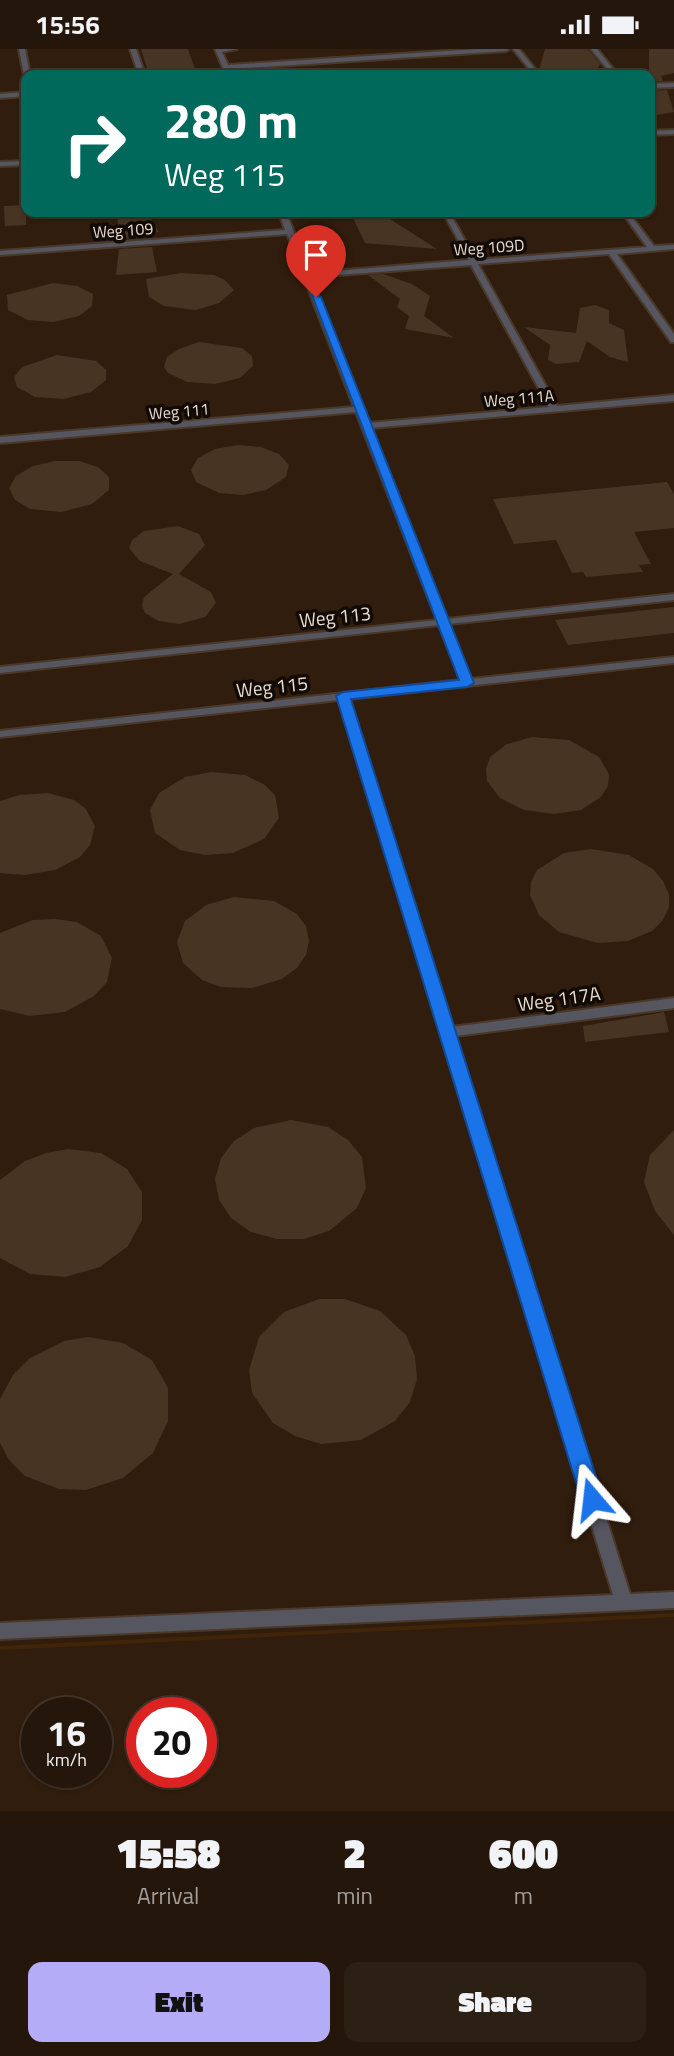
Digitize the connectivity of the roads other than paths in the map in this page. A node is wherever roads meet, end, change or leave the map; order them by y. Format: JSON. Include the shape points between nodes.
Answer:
{"nodes":[{"id":1,"x":22,"y":49,"type":"edge"},
{"id":2,"x":134,"y":49,"type":"edge"},
{"id":3,"x":234,"y":49,"type":"edge"},
{"id":4,"x":506,"y":49,"type":"edge"},
{"id":5,"x":516,"y":49,"type":"edge"},
{"id":6,"x":594,"y":49,"type":"edge"},
{"id":7,"x":219,"y":50,"type":"edge"},
{"id":8,"x":225,"y":67,"type":"junction"},
{"id":9,"x":25,"y":70,"type":"edge"},
{"id":10,"x":140,"y":70,"type":"edge"},
{"id":11,"x":226,"y":70,"type":"edge"},
{"id":12,"x":533,"y":70,"type":"edge"},
{"id":13,"x":611,"y":70,"type":"edge"},
{"id":14,"x":674,"y":85,"type":"edge"},
{"id":15,"x":655,"y":86,"type":"edge"},
{"id":16,"x":21,"y":94,"type":"edge"},
{"id":17,"x":0,"y":96,"type":"edge"},
{"id":18,"x":674,"y":132,"type":"edge"},
{"id":19,"x":655,"y":133,"type":"edge"},
{"id":20,"x":21,"y":163,"type":"edge"},
{"id":21,"x":0,"y":164,"type":"edge"},
{"id":22,"x":284,"y":217,"type":"edge"},
{"id":23,"x":449,"y":217,"type":"edge"},
{"id":24,"x":629,"y":217,"type":"edge"},
{"id":25,"x":290,"y":232,"type":"junction"},
{"id":26,"x":674,"y":247,"type":"edge"},
{"id":27,"x":652,"y":248,"type":"junction"},
{"id":28,"x":611,"y":251,"type":"junction"},
{"id":29,"x":0,"y":253,"type":"edge"},
{"id":30,"x":473,"y":262,"type":"junction"},
{"id":31,"x":307,"y":275,"type":"junction"},
{"id":32,"x":674,"y":340,"type":"edge"},
{"id":33,"x":674,"y":398,"type":"edge"},
{"id":34,"x":360,"y":409,"type":"junction"},
{"id":35,"x":554,"y":409,"type":"junction"},
{"id":36,"x":366,"y":425,"type":"junction"},
{"id":37,"x":0,"y":440,"type":"edge"},
{"id":38,"x":674,"y":597,"type":"edge"},
{"id":39,"x":443,"y":622,"type":"junction"},
{"id":40,"x":674,"y":660,"type":"edge"},
{"id":41,"x":0,"y":670,"type":"edge"},
{"id":42,"x":467,"y":683,"type":"junction"},
{"id":43,"x":343,"y":696,"type":"junction"},
{"id":44,"x":0,"y":734,"type":"edge"},
{"id":45,"x":674,"y":1003,"type":"edge"},
{"id":46,"x":449,"y":1032,"type":"junction"},
{"id":47,"x":674,"y":1600,"type":"edge"},
{"id":48,"x":624,"y":1602,"type":"junction"},
{"id":49,"x":0,"y":1631,"type":"edge"}],
"edges":[{"from":1,"to":9,"type":"lane"},
{"from":2,"to":10,"type":"lane"},
{"from":3,"to":7,"type":"lane"},
{"from":4,"to":8,"type":"lane"},
{"from":5,"to":12,"type":"lane"},
{"from":6,"to":13,"type":"lane"},
{"from":7,"to":8,"type":"lane"},
{"from":8,"to":11,"type":"lane"},
{"from":14,"to":15,"type":"lane"},
{"from":16,"to":17,"type":"lane"},
{"from":18,"to":19,"type":"lane"},
{"from":20,"to":21,"type":"lane"},
{"from":22,"to":25,"type":"lane"},
{"from":23,"to":30,"type":"lane"},
{"from":24,"to":27,"type":"lane"},
{"from":25,"to":29,"type":"lane","name":"Weg 109"},
{"from":25,"to":31,"type":"lane"},
{"from":26,"to":27,"type":"lane","name":"Weg 109D"},
{"from":27,"to":28,"type":"lane","name":"Weg 109D"},
{"from":28,"to":30,"type":"lane","name":"Weg 109D"},
{"from":28,"to":32,"type":"lane"},
{"from":30,"to":31,"type":"lane","name":"Weg 109D"},
{"from":30,"to":35,"type":"lane"},
{"from":31,"to":34,"type":"lane"},
{"from":33,"to":35,"type":"lane","name":"Weg 111A"},
{"from":34,"to":36,"type":"lane"},
{"from":34,"to":37,"type":"lane","name":"Weg 111"},
{"from":35,"to":36,"type":"lane","name":"Weg 111A"},
{"from":36,"to":39,"type":"lane"},
{"from":38,"to":39,"type":"lane","name":"Weg 113"},
{"from":39,"to":41,"type":"lane","name":"Weg 113"},
{"from":39,"to":42,"type":"lane"},
{"from":40,"to":42,"type":"lane","name":"Weg 115"},
{"from":42,"to":43,"type":"lane","name":"Weg 115"},
{"from":43,"to":44,"type":"lane","name":"Weg 115"},
{"from":43,"to":46,"type":"lane"},
{"from":45,"to":46,"type":"lane","name":"Weg 117A"},
{"from":46,"to":48,"type":"lane"},
{"from":47,"to":48,"type":"lane"},
{"from":48,"to":49,"type":"lane"}]}
